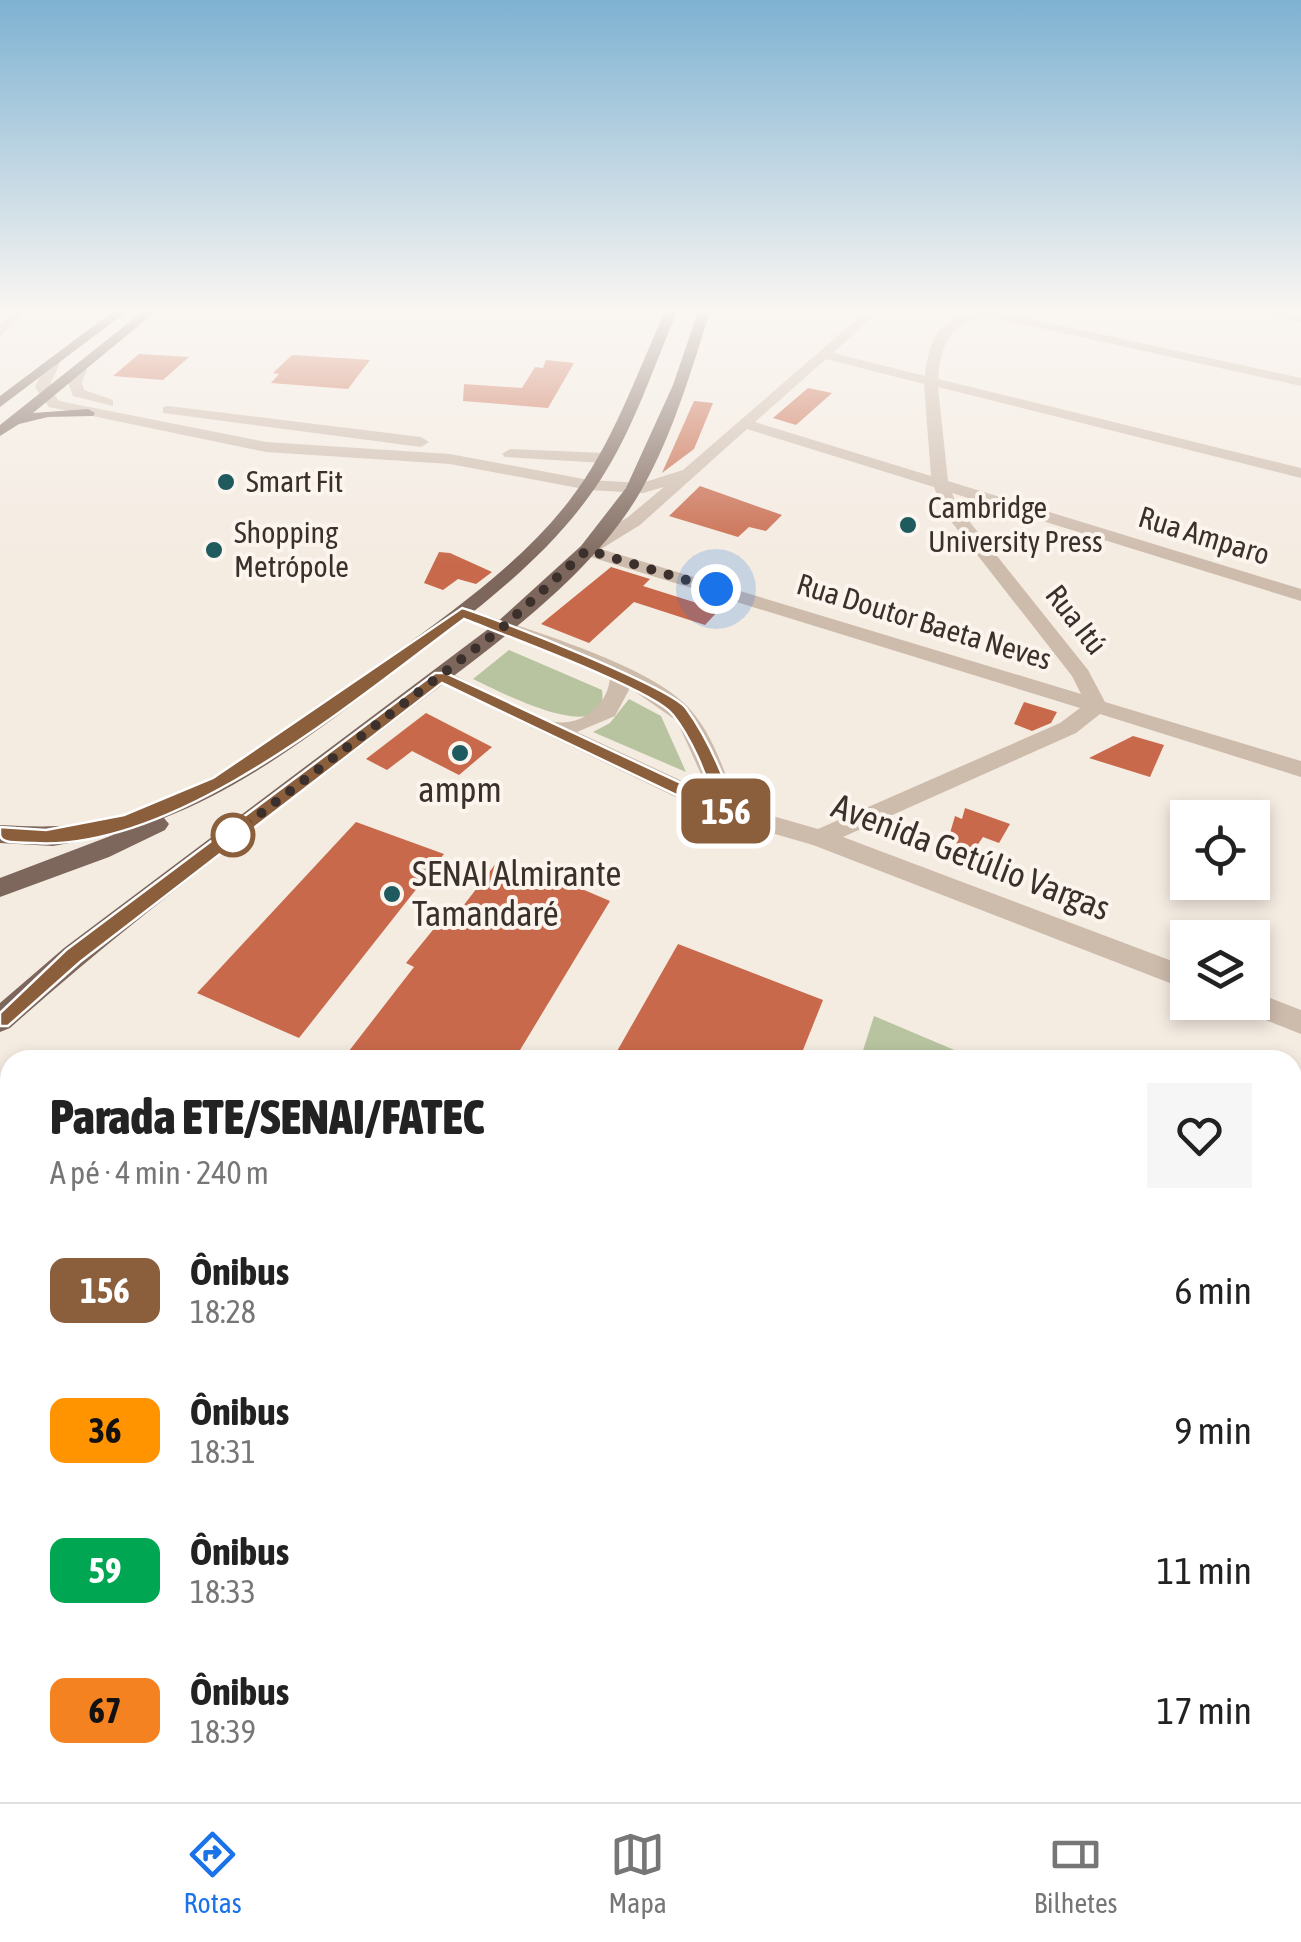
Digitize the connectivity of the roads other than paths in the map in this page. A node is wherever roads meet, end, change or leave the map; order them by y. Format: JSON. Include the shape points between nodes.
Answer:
{"nodes":[{"id":1,"x":47,"y":396,"type":"edge"},
{"id":2,"x":85,"y":396,"type":"edge"},
{"id":3,"x":632,"y":396,"type":"edge"},
{"id":4,"x":675,"y":396,"type":"edge"},
{"id":5,"x":778,"y":396,"type":"edge"},
{"id":6,"x":934,"y":396,"type":"edge"},
{"id":7,"x":987,"y":396,"type":"edge"},
{"id":8,"x":45,"y":398,"type":"junction"},
{"id":9,"x":88,"y":413,"type":"junction"},
{"id":10,"x":746,"y":424,"type":"junction"},
{"id":11,"x":233,"y":428,"type":"junction"},
{"id":12,"x":4,"y":429,"type":"edge"},
{"id":13,"x":392,"y":438,"type":"junction"},
{"id":14,"x":309,"y":451,"type":"junction"},
{"id":15,"x":604,"y":458,"type":"junction"},
{"id":16,"x":689,"y":472,"type":"junction"},
{"id":17,"x":1301,"y":473,"type":"edge"},
{"id":18,"x":936,"y":481,"type":"junction"},
{"id":19,"x":589,"y":485,"type":"junction"},
{"id":20,"x":634,"y":489,"type":"junction"},
{"id":21,"x":587,"y":550,"type":"junction"},
{"id":22,"x":1301,"y":595,"type":"edge"},
{"id":23,"x":462,"y":613,"type":"junction"},
{"id":24,"x":502,"y":628,"type":"junction"},
{"id":25,"x":441,"y":676,"type":"junction"},
{"id":26,"x":620,"y":678,"type":"junction"},
{"id":27,"x":1097,"y":706,"type":"junction"},
{"id":28,"x":550,"y":730,"type":"junction"},
{"id":29,"x":1301,"y":769,"type":"edge"},
{"id":30,"x":220,"y":783,"type":"junction"},
{"id":31,"x":726,"y":812,"type":"junction"},
{"id":32,"x":0,"y":834,"type":"edge"},
{"id":33,"x":820,"y":838,"type":"junction"},
{"id":34,"x":0,"y":888,"type":"edge"},
{"id":35,"x":1170,"y":972,"type":"edge"},
{"id":36,"x":1270,"y":1010,"type":"edge"},
{"id":37,"x":0,"y":1020,"type":"edge"},
{"id":38,"x":1301,"y":1022,"type":"edge"}],
"edges":[{"from":1,"to":8,"type":"main road"},
{"from":2,"to":11,"type":"street"},
{"from":3,"to":15,"type":"main road"},
{"from":4,"to":20,"type":"main road"},
{"from":5,"to":10,"type":"street"},
{"from":6,"to":18,"type":"street"},
{"from":7,"to":17,"type":"street"},
{"from":8,"to":9,"type":"street"},
{"from":8,"to":12,"type":"main road"},
{"from":9,"to":11,"type":"street"},
{"from":9,"to":12,"type":"main road","via":[[39,415]]},
{"from":10,"to":16,"type":"street"},
{"from":10,"to":18,"type":"street","name":"Rua Amparo"},
{"from":11,"to":13,"type":"street"},
{"from":11,"to":14,"type":"street"},
{"from":13,"to":14,"type":"street","via":[[380,448]]},
{"from":13,"to":15,"type":"street","via":[[544,458]]},
{"from":14,"to":19,"type":"street","via":[[462,461]]},
{"from":15,"to":19,"type":"main road"},
{"from":16,"to":20,"type":"street"},
{"from":16,"to":21,"type":"street","via":[[634,521]]},
{"from":18,"to":22,"type":"street","name":"Rua Amparo"},
{"from":18,"to":27,"type":"street","name":"Rua Itú","via":[[949,507],[1082,674]]},
{"from":19,"to":20,"type":"street"},
{"from":19,"to":23,"type":"main road","via":[[528,558]]},
{"from":20,"to":21,"type":"main road"},
{"from":21,"to":24,"type":"main road"},
{"from":21,"to":27,"type":"street","name":"Rua Doutor Baeta Neves"},
{"from":23,"to":24,"type":"street"},
{"from":23,"to":30,"type":"main road"},
{"from":24,"to":25,"type":"main road"},
{"from":24,"to":26,"type":"street"},
{"from":25,"to":28,"type":"street","name":"Avenida Getúlio Vargas"},
{"from":25,"to":37,"type":"main road","via":[[73,956]]},
{"from":26,"to":28,"type":"street","via":[[617,700],[604,714],[585,725]]},
{"from":26,"to":31,"type":"street","via":[[682,714],[716,777]]},
{"from":27,"to":29,"type":"street","name":"Rua Doutor Baeta Neves"},
{"from":27,"to":33,"type":"street","name":"Rua Itú","via":[[1068,728]]},
{"from":28,"to":31,"type":"street","name":"Avenida Getúlio Vargas"},
{"from":30,"to":32,"type":"main road","via":[[90,830],[46,837]]},
{"from":30,"to":34,"type":"main road","via":[[152,827]]},
{"from":31,"to":33,"type":"street","name":"Avenida Getúlio Vargas"},
{"from":33,"to":35,"type":"street","name":"Avenida Getúlio Vargas"},
{"from":36,"to":38,"type":"street"}]}
